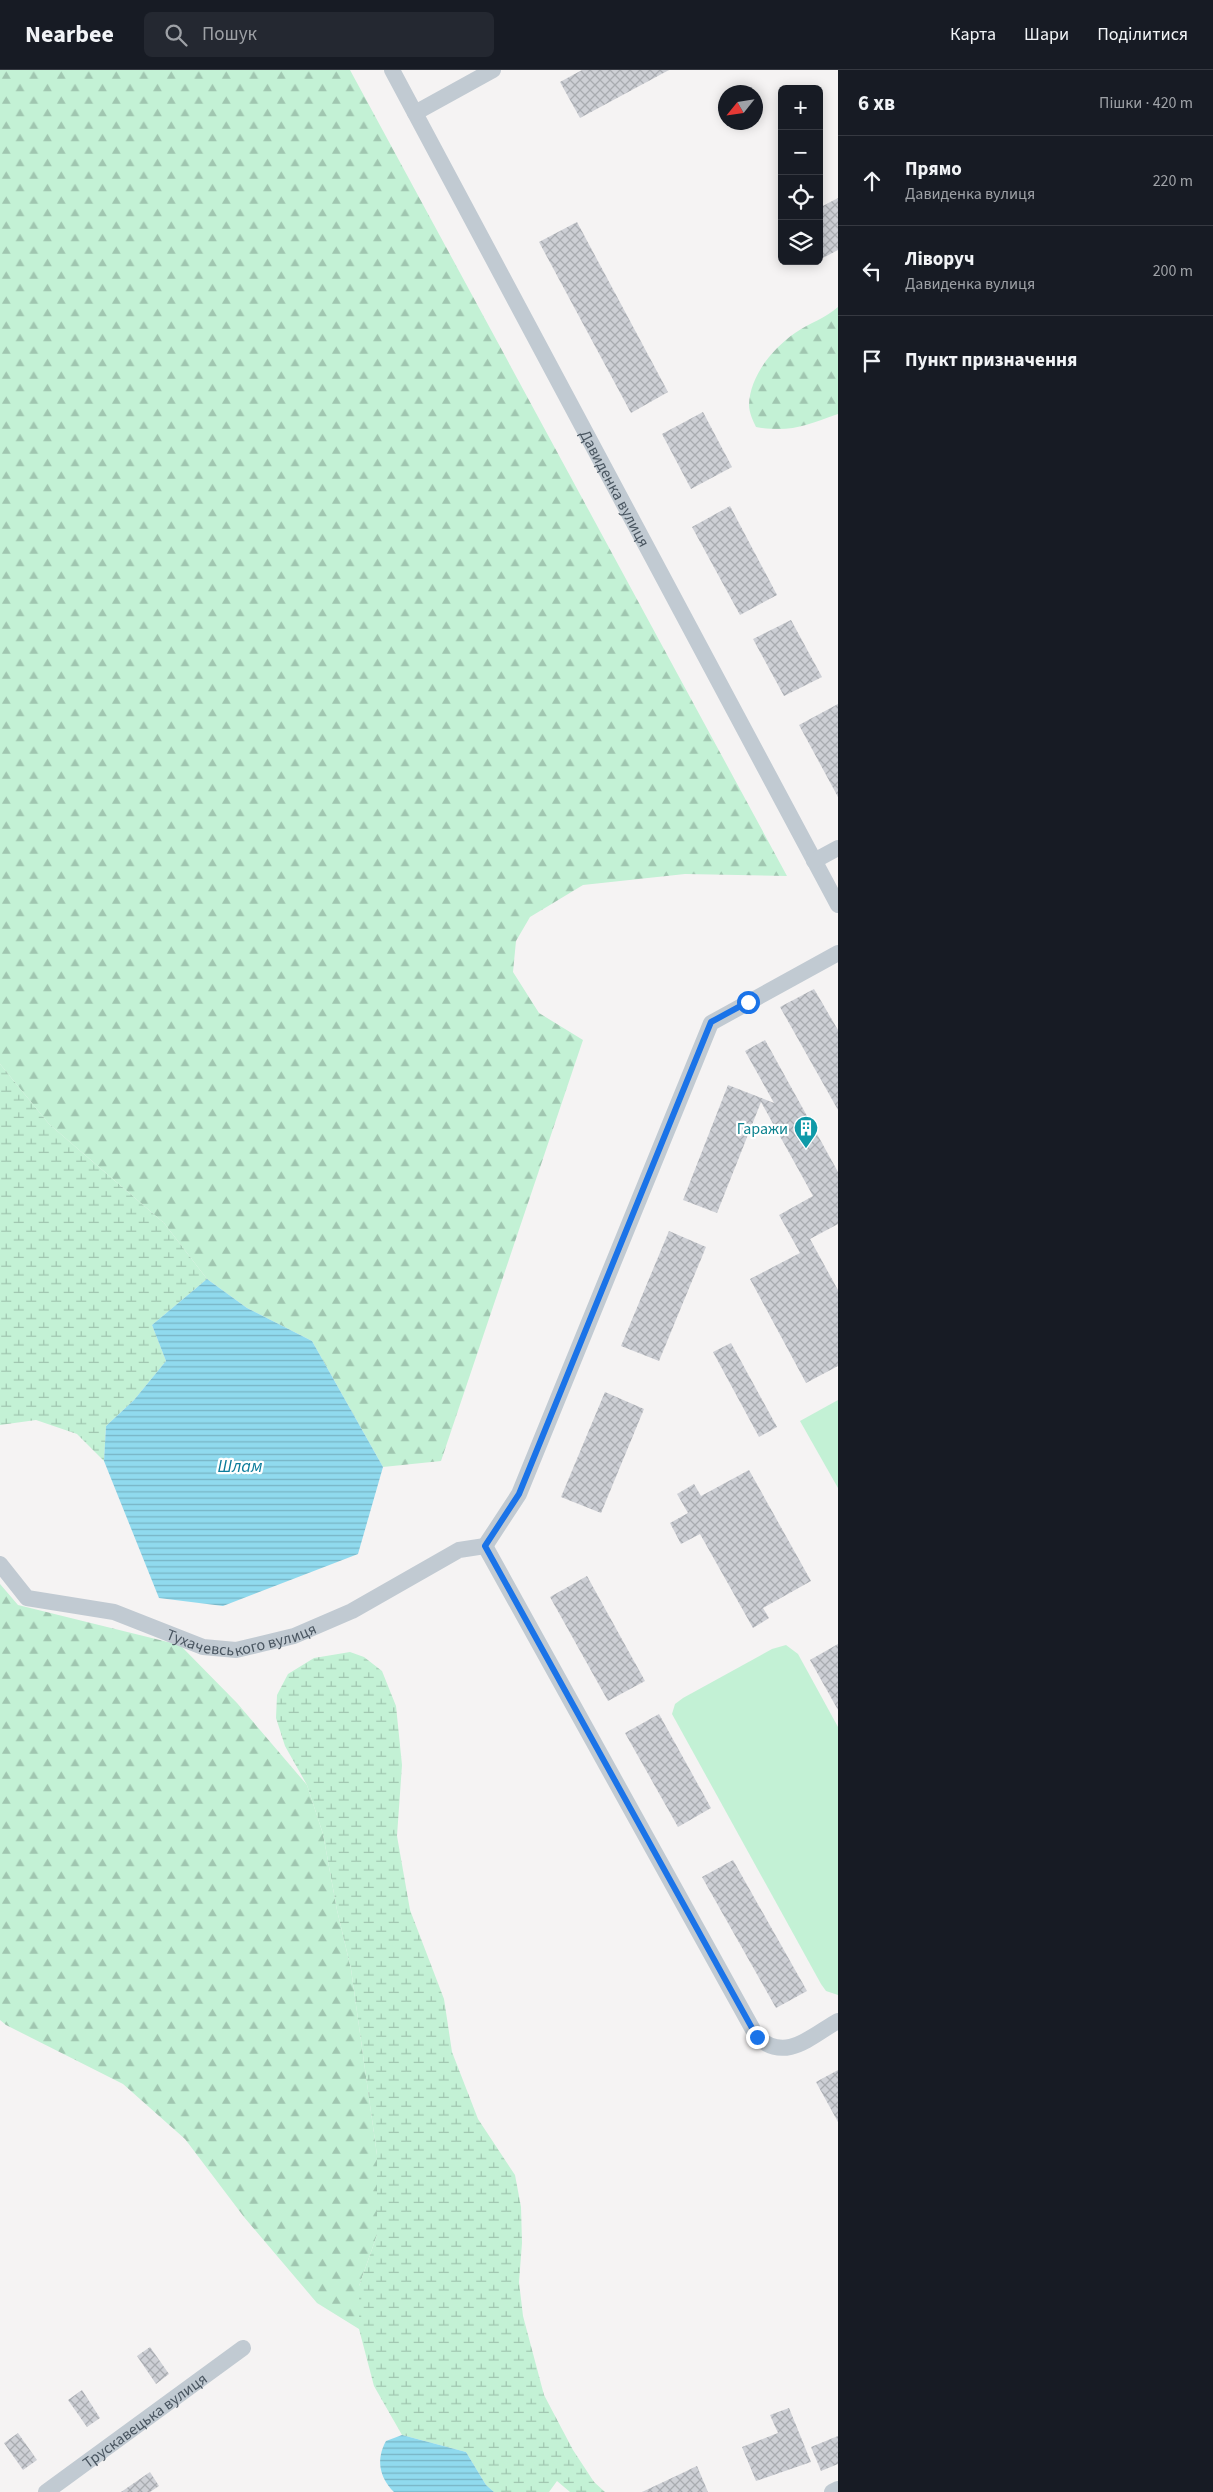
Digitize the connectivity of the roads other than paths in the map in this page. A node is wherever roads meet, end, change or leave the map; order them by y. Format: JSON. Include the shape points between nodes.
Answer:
{"nodes":[{"id":1,"x":392,"y":70,"type":"edge"},
{"id":2,"x":493,"y":70,"type":"edge"},
{"id":3,"x":415,"y":113,"type":"junction"},
{"id":4,"x":838,"y":848,"type":"edge"},
{"id":5,"x":814,"y":861,"type":"junction"},
{"id":6,"x":838,"y":905,"type":"edge"},
{"id":7,"x":838,"y":953,"type":"edge"},
{"id":8,"x":485,"y":1546,"type":"junction"},
{"id":9,"x":0,"y":1564,"type":"edge"},
{"id":10,"x":838,"y":2021,"type":"edge"},
{"id":11,"x":243,"y":2348,"type":"dead end"},
{"id":12,"x":838,"y":2490,"type":"edge"},
{"id":13,"x":46,"y":2492,"type":"edge"},
{"id":14,"x":832,"y":2492,"type":"edge"}],
"edges":[{"from":1,"to":3,"type":"street","name":"Давиденка вулиця"},
{"from":2,"to":3,"type":"street"},
{"from":3,"to":5,"type":"street","name":"Давиденка вулиця"},
{"from":4,"to":5,"type":"street"},
{"from":5,"to":6,"type":"street","name":"Давиденка вулиця"},
{"from":7,"to":8,"type":"street","via":[[711,1022],[519,1494]]},
{"from":8,"to":9,"type":"street","name":"Тухачевського вулиця","via":[[459,1550],[352,1611],[294,1636],[236,1650],[203,1647],[114,1612],[28,1598]]},
{"from":8,"to":10,"type":"street","via":[[757,2037],[773,2048],[790,2049]]},
{"from":11,"to":13,"type":"street","name":"Трускавецька вулиця"},
{"from":12,"to":14,"type":"street"}]}
